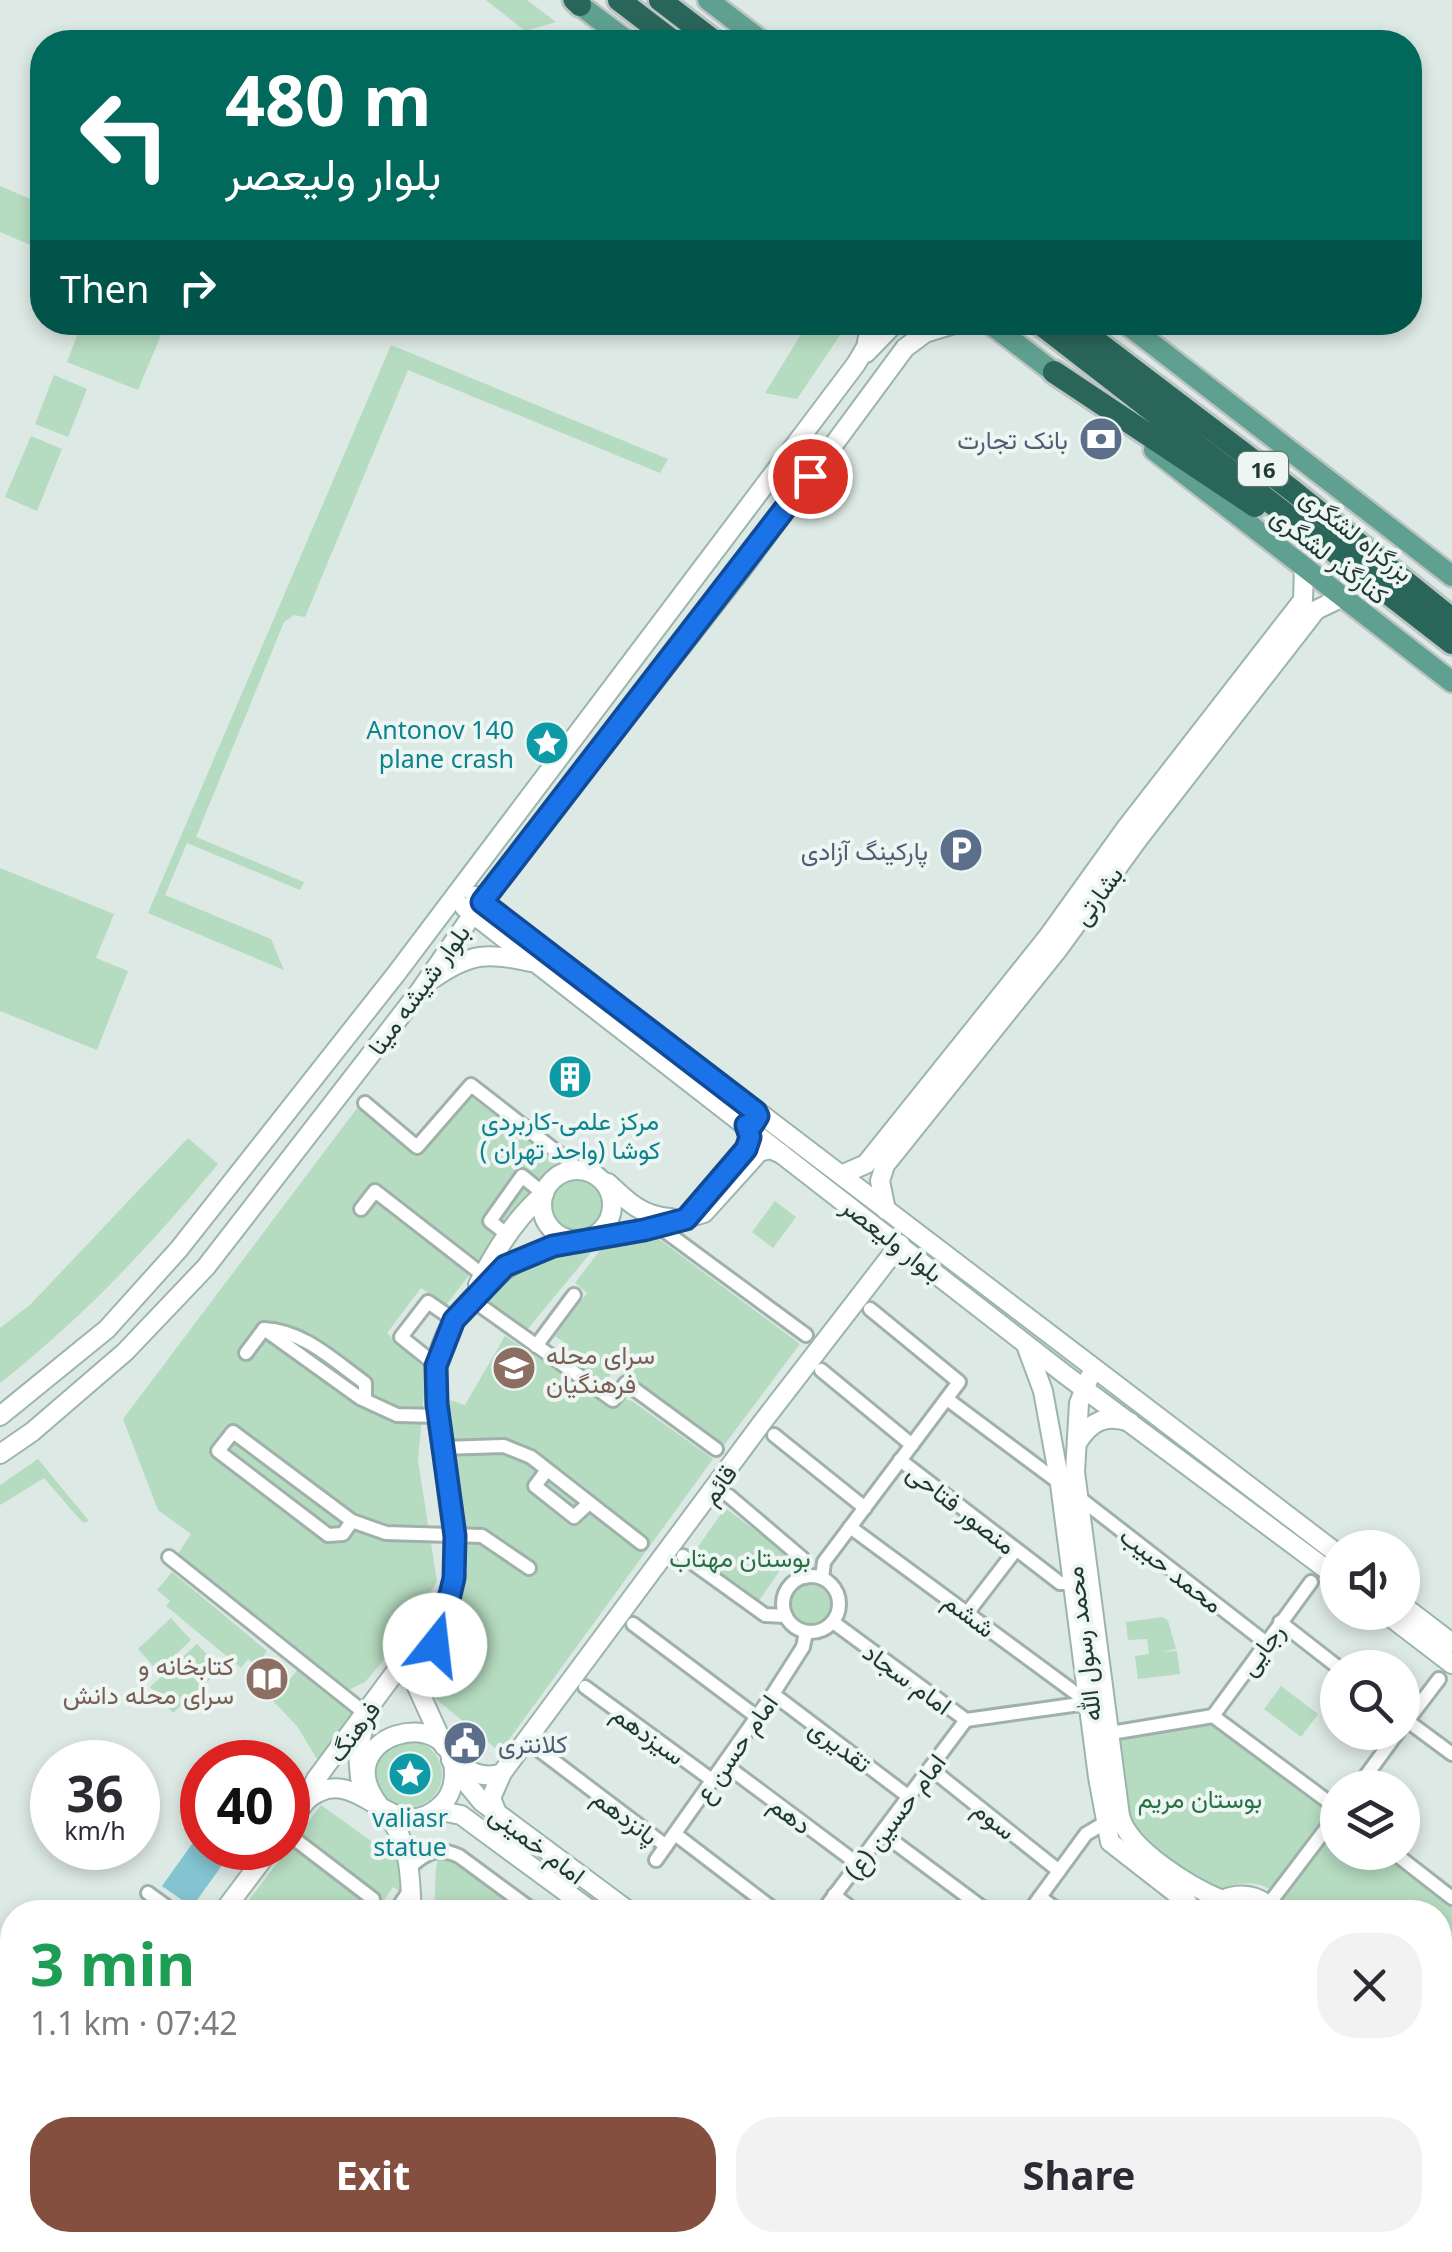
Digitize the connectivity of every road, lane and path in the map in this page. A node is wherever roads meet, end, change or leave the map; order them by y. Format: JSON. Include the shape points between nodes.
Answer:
{"nodes":[{"id":1,"x":619,"y":0,"type":"edge"},
{"id":2,"x":664,"y":0,"type":"edge"},
{"id":3,"x":708,"y":0,"type":"edge"},
{"id":4,"x":576,"y":2,"type":"edge"},
{"id":5,"x":613,"y":30,"type":"edge"},
{"id":6,"x":658,"y":30,"type":"edge"},
{"id":7,"x":700,"y":30,"type":"edge"},
{"id":8,"x":747,"y":30,"type":"edge"},
{"id":9,"x":868,"y":335,"type":"edge"},
{"id":10,"x":884,"y":335,"type":"edge"},
{"id":11,"x":909,"y":335,"type":"edge"},
{"id":12,"x":922,"y":335,"type":"edge"},
{"id":13,"x":1005,"y":335,"type":"edge"},
{"id":14,"x":1055,"y":335,"type":"edge"},
{"id":15,"x":1087,"y":335,"type":"edge"},
{"id":16,"x":1141,"y":335,"type":"edge"},
{"id":17,"x":905,"y":348,"type":"junction"},
{"id":18,"x":856,"y":364,"type":"junction"},
{"id":19,"x":1054,"y":372,"type":"junction"},
{"id":20,"x":1330,"y":548,"type":"junction"},
{"id":21,"x":1304,"y":567,"type":"junction"},
{"id":22,"x":1452,"y":576,"type":"edge"},
{"id":23,"x":1343,"y":597,"type":"junction"},
{"id":24,"x":1310,"y":605,"type":"junction"},
{"id":25,"x":1452,"y":619,"type":"edge"},
{"id":26,"x":1452,"y":643,"type":"edge"},
{"id":27,"x":1452,"y":682,"type":"edge"},
{"id":28,"x":1132,"y":833,"type":"junction"},
{"id":29,"x":457,"y":892,"type":"junction"},
{"id":30,"x":478,"y":908,"type":"junction"},
{"id":31,"x":536,"y":963,"type":"junction"},
{"id":32,"x":419,"y":992,"type":"junction"},
{"id":33,"x":365,"y":1103,"type":"dead end"},
{"id":34,"x":751,"y":1119,"type":"junction"},
{"id":35,"x":783,"y":1146,"type":"junction"},
{"id":36,"x":750,"y":1153,"type":"junction"},
{"id":37,"x":580,"y":1170,"type":"junction"},
{"id":38,"x":841,"y":1175,"type":"junction"},
{"id":39,"x":600,"y":1178,"type":"junction"},
{"id":40,"x":544,"y":1194,"type":"junction"},
{"id":41,"x":361,"y":1208,"type":"dead end"},
{"id":42,"x":886,"y":1210,"type":"junction"},
{"id":43,"x":686,"y":1219,"type":"junction"},
{"id":44,"x":658,"y":1226,"type":"junction"},
{"id":45,"x":509,"y":1236,"type":"junction"},
{"id":46,"x":584,"y":1239,"type":"junction"},
{"id":47,"x":900,"y":1244,"type":"junction"},
{"id":48,"x":482,"y":1275,"type":"junction"},
{"id":49,"x":574,"y":1295,"type":"dead end"},
{"id":50,"x":471,"y":1298,"type":"junction"},
{"id":51,"x":870,"y":1309,"type":"dead end"},
{"id":52,"x":454,"y":1320,"type":"junction"},
{"id":53,"x":114,"y":1322,"type":"junction"},
{"id":54,"x":806,"y":1335,"type":"dead end"},
{"id":55,"x":1025,"y":1341,"type":"junction"},
{"id":56,"x":134,"y":1343,"type":"junction"},
{"id":57,"x":536,"y":1346,"type":"junction"},
{"id":58,"x":246,"y":1353,"type":"dead end"},
{"id":59,"x":436,"y":1366,"type":"junction"},
{"id":60,"x":821,"y":1370,"type":"dead end"},
{"id":61,"x":1086,"y":1372,"type":"junction"},
{"id":62,"x":1068,"y":1376,"type":"junction"},
{"id":63,"x":946,"y":1399,"type":"junction"},
{"id":64,"x":0,"y":1416,"type":"edge"},
{"id":65,"x":438,"y":1416,"type":"junction"},
{"id":66,"x":1131,"y":1422,"type":"junction"},
{"id":67,"x":774,"y":1435,"type":"dead end"},
{"id":68,"x":1075,"y":1440,"type":"junction"},
{"id":69,"x":1050,"y":1442,"type":"junction"},
{"id":70,"x":912,"y":1445,"type":"junction"},
{"id":71,"x":442,"y":1448,"type":"junction"},
{"id":72,"x":716,"y":1449,"type":"dead end"},
{"id":73,"x":0,"y":1454,"type":"edge"},
{"id":74,"x":900,"y":1460,"type":"junction"},
{"id":75,"x":547,"y":1470,"type":"junction"},
{"id":76,"x":1060,"y":1484,"type":"junction"},
{"id":77,"x":728,"y":1496,"type":"dead end"},
{"id":78,"x":1079,"y":1497,"type":"junction"},
{"id":79,"x":589,"y":1502,"type":"junction"},
{"id":80,"x":865,"y":1508,"type":"junction"},
{"id":81,"x":352,"y":1521,"type":"junction"},
{"id":82,"x":850,"y":1527,"type":"junction"},
{"id":83,"x":455,"y":1536,"type":"junction"},
{"id":84,"x":1320,"y":1541,"type":"edge"},
{"id":85,"x":642,"y":1543,"type":"dead end"},
{"id":86,"x":1015,"y":1551,"type":"junction"},
{"id":87,"x":684,"y":1556,"type":"dead end"},
{"id":88,"x":169,"y":1557,"type":"dead end"},
{"id":89,"x":1320,"y":1564,"type":"edge"},
{"id":90,"x":529,"y":1568,"type":"dead end"},
{"id":91,"x":805,"y":1577,"type":"junction"},
{"id":92,"x":822,"y":1578,"type":"junction"},
{"id":93,"x":1311,"y":1582,"type":"dead end"},
{"id":94,"x":1074,"y":1584,"type":"junction"},
{"id":95,"x":968,"y":1612,"type":"junction"},
{"id":96,"x":786,"y":1616,"type":"junction"},
{"id":97,"x":1420,"y":1618,"type":"edge"},
{"id":98,"x":833,"y":1622,"type":"junction"},
{"id":99,"x":1280,"y":1622,"type":"junction"},
{"id":100,"x":633,"y":1624,"type":"dead end"},
{"id":101,"x":1408,"y":1630,"type":"edge"},
{"id":102,"x":806,"y":1632,"type":"junction"},
{"id":103,"x":1266,"y":1642,"type":"junction"},
{"id":104,"x":1452,"y":1643,"type":"edge"},
{"id":105,"x":1320,"y":1654,"type":"edge"},
{"id":106,"x":1452,"y":1664,"type":"edge"},
{"id":107,"x":406,"y":1673,"type":"junction"},
{"id":108,"x":1439,"y":1680,"type":"dead end"},
{"id":109,"x":585,"y":1687,"type":"dead end"},
{"id":110,"x":773,"y":1694,"type":"junction"},
{"id":111,"x":1098,"y":1702,"type":"junction"},
{"id":112,"x":1420,"y":1703,"type":"edge"},
{"id":113,"x":366,"y":1714,"type":"junction"},
{"id":114,"x":1213,"y":1716,"type":"junction"},
{"id":115,"x":757,"y":1717,"type":"junction"},
{"id":116,"x":966,"y":1720,"type":"junction"},
{"id":117,"x":1111,"y":1733,"type":"junction"},
{"id":118,"x":1420,"y":1734,"type":"edge"},
{"id":119,"x":538,"y":1749,"type":"dead end"},
{"id":120,"x":1452,"y":1754,"type":"edge"},
{"id":121,"x":450,"y":1760,"type":"junction"},
{"id":122,"x":724,"y":1764,"type":"junction"},
{"id":123,"x":930,"y":1768,"type":"junction"},
{"id":124,"x":502,"y":1772,"type":"junction"},
{"id":125,"x":712,"y":1780,"type":"junction"},
{"id":126,"x":310,"y":1792,"type":"edge"},
{"id":127,"x":908,"y":1797,"type":"junction"},
{"id":128,"x":1320,"y":1797,"type":"edge"},
{"id":129,"x":310,"y":1798,"type":"edge"},
{"id":130,"x":379,"y":1804,"type":"junction"},
{"id":131,"x":430,"y":1813,"type":"junction"},
{"id":132,"x":497,"y":1813,"type":"junction"},
{"id":133,"x":1112,"y":1818,"type":"junction"},
{"id":134,"x":882,"y":1833,"type":"junction"},
{"id":135,"x":1320,"y":1837,"type":"edge"},
{"id":136,"x":670,"y":1840,"type":"junction"},
{"id":137,"x":310,"y":1845,"type":"edge"},
{"id":138,"x":410,"y":1859,"type":"junction"},
{"id":139,"x":656,"y":1860,"type":"dead end"},
{"id":140,"x":858,"y":1864,"type":"junction"},
{"id":141,"x":254,"y":1870,"type":"edge"},
{"id":142,"x":1416,"y":1870,"type":"edge"},
{"id":143,"x":1059,"y":1871,"type":"junction"},
{"id":144,"x":410,"y":1890,"type":"junction"},
{"id":145,"x":148,"y":1893,"type":"dead end"},
{"id":146,"x":834,"y":1895,"type":"junction"},
{"id":147,"x":1040,"y":1897,"type":"junction"},
{"id":148,"x":1452,"y":1898,"type":"edge"},
{"id":149,"x":374,"y":1899,"type":"dead end"},
{"id":150,"x":158,"y":1900,"type":"edge"},
{"id":151,"x":232,"y":1900,"type":"edge"},
{"id":152,"x":403,"y":1900,"type":"edge"},
{"id":153,"x":411,"y":1900,"type":"edge"},
{"id":154,"x":519,"y":1900,"type":"edge"},
{"id":155,"x":578,"y":1900,"type":"edge"},
{"id":156,"x":614,"y":1900,"type":"edge"},
{"id":157,"x":759,"y":1900,"type":"edge"},
{"id":158,"x":830,"y":1900,"type":"edge"},
{"id":159,"x":840,"y":1900,"type":"edge"},
{"id":160,"x":972,"y":1900,"type":"edge"},
{"id":161,"x":1038,"y":1900,"type":"edge"},
{"id":162,"x":1044,"y":1900,"type":"edge"},
{"id":163,"x":1184,"y":1900,"type":"edge"},
{"id":164,"x":1208,"y":1900,"type":"edge"},
{"id":165,"x":1232,"y":1900,"type":"edge"},
{"id":166,"x":1255,"y":1900,"type":"edge"},
{"id":167,"x":1277,"y":1900,"type":"edge"}],
"edges":[{"from":1,"to":6,"type":"highway"},
{"from":2,"to":7,"type":"highway"},
{"from":3,"to":8,"type":"main road"},
{"from":4,"to":5,"type":"main road"},
{"from":9,"to":18,"type":"street","name":"بلوار شیشه مینا"},
{"from":10,"to":18,"type":"street"},
{"from":11,"to":17,"type":"street"},
{"from":12,"to":17,"type":"street","name":"بلوار شیشه مینا"},
{"from":13,"to":19,"type":"main road","name":"کنارگذر لشگری"},
{"from":14,"to":20,"type":"highway","name":"بزرگراه لشگری","number":"16"},
{"from":15,"to":25,"type":"highway","name":"بزرگراه لشگری","number":"16"},
{"from":16,"to":22,"type":"main road"},
{"from":17,"to":30,"type":"street","name":"بلوار شیشه مینا"},
{"from":18,"to":29,"type":"street","name":"بلوار شیشه مینا"},
{"from":19,"to":20,"type":"highway","via":[[1236,495]]},
{"from":19,"to":21,"type":"main road","name":"کنارگذر لشگری"},
{"from":20,"to":26,"type":"highway","name":"بزرگراه لشگری","number":"16"},
{"from":21,"to":23,"type":"main road","name":"کنارگذر لشگری"},
{"from":21,"to":24,"type":"street"},
{"from":23,"to":24,"type":"street","name":"بشارتی"},
{"from":23,"to":27,"type":"main road","name":"کنارگذر لشگری"},
{"from":24,"to":28,"type":"street","name":"بشارتی"},
{"from":28,"to":38,"type":"street","name":"بشارتی","via":[[866,1164]]},
{"from":28,"to":42,"type":"street","name":"بشارتی","via":[[1059,948],[885,1165],[880,1181]]},
{"from":29,"to":30,"type":"street","name":"بلوار ولیعصر"},
{"from":29,"to":53,"type":"street","name":"بلوار شیشه مینا","via":[[179,1249]]},
{"from":30,"to":31,"type":"street","name":"بلوار ولیعصر"},
{"from":30,"to":32,"type":"street","name":"بلوار شیشه مینا"},
{"from":30,"to":34,"type":"street","name":"بلوار ولیعصر"},
{"from":31,"to":32,"type":"street","via":[[474,956]]},
{"from":31,"to":34,"type":"street","name":"بلوار ولیعصر"},
{"from":32,"to":56,"type":"street","name":"بلوار شیشه مینا","via":[[206,1266]]},
{"from":33,"to":37,"type":"street","via":[[417,1147],[470,1085]]},
{"from":34,"to":35,"type":"street","name":"بلوار ولیعصر"},
{"from":34,"to":36,"type":"street"},
{"from":35,"to":36,"type":"street"},
{"from":35,"to":38,"type":"street","name":"بلوار ولیعصر"},
{"from":35,"to":47,"type":"street","name":"بلوار ولیعصر"},
{"from":36,"to":43,"type":"street","name":"فرهنگ","via":[[704,1213]]},
{"from":37,"to":39,"type":"street"},
{"from":37,"to":40,"type":"street","name":"فرهنگ","via":[[558,1176]]},
{"from":38,"to":42,"type":"street","name":"بلوار ولیعصر"},
{"from":39,"to":43,"type":"street","via":[[650,1217]]},
{"from":39,"to":46,"type":"street","via":[[612,1209],[602,1230]]},
{"from":40,"to":45,"type":"street","name":"فرهنگ"},
{"from":40,"to":45,"type":"street","via":[[522,1176],[490,1220]]},
{"from":40,"to":46,"type":"street","via":[[549,1226]]},
{"from":41,"to":48,"type":"street","via":[[376,1190]]},
{"from":42,"to":61,"type":"street","name":"بلوار ولیعصر"},
{"from":43,"to":44,"type":"street","name":"فرهنگ"},
{"from":44,"to":46,"type":"street","name":"فرهنگ"},
{"from":44,"to":54,"type":"street"},
{"from":45,"to":48,"type":"street","name":"فرهنگ"},
{"from":46,"to":50,"type":"street","name":"فرهنگ","via":[[505,1266]]},
{"from":47,"to":55,"type":"street","name":"بلوار ولیعصر"},
{"from":47,"to":124,"type":"street","name":"قائم"},
{"from":48,"to":50,"type":"street","name":"فرهنگ"},
{"from":49,"to":57,"type":"street"},
{"from":50,"to":52,"type":"street","name":"فرهنگ"},
{"from":50,"to":57,"type":"street"},
{"from":51,"to":63,"type":"street","via":[[959,1382]]},
{"from":52,"to":59,"type":"street","name":"فرهنگ"},
{"from":52,"to":59,"type":"street","via":[[428,1302],[401,1336]]},
{"from":53,"to":56,"type":"street"},
{"from":53,"to":64,"type":"street","name":"بلوار شیشه مینا"},
{"from":55,"to":62,"type":"street","name":"بلوار ولیعصر"},
{"from":55,"to":69,"type":"street","name":"محمد رسول الله","via":[[1044,1392]]},
{"from":56,"to":73,"type":"street","name":"بلوار شیشه مینا"},
{"from":57,"to":72,"type":"street","via":[[613,1400],[626,1383]]},
{"from":58,"to":65,"type":"street","via":[[264,1329],[282,1330],[365,1383],[365,1400],[397,1415]]},
{"from":59,"to":65,"type":"street","name":"فرهنگ"},
{"from":60,"to":70,"type":"street"},
{"from":61,"to":62,"type":"street","name":"بلوار ولیعصر"},
{"from":61,"to":66,"type":"street","name":"بلوار ولیعصر"},
{"from":61,"to":68,"type":"street","name":"محمد رسول الله"},
{"from":61,"to":84,"type":"street","name":"بلوار ولیعصر"},
{"from":62,"to":69,"type":"street","via":[[1053,1402]]},
{"from":63,"to":70,"type":"street"},
{"from":63,"to":76,"type":"street","name":"محمد حبیب"},
{"from":65,"to":71,"type":"street","name":"فرهنگ"},
{"from":66,"to":68,"type":"street","via":[[1102,1419]]},
{"from":66,"to":89,"type":"street","name":"بلوار ولیعصر"},
{"from":67,"to":80,"type":"street"},
{"from":68,"to":69,"type":"street","via":[[1064,1424]]},
{"from":68,"to":78,"type":"street","name":"محمد رسول الله"},
{"from":69,"to":76,"type":"street","name":"محمد رسول الله"},
{"from":70,"to":74,"type":"street"},
{"from":71,"to":75,"type":"street","via":[[504,1446]]},
{"from":71,"to":83,"type":"street","name":"فرهنگ"},
{"from":74,"to":80,"type":"street"},
{"from":74,"to":86,"type":"street","name":"منصور فتاحی"},
{"from":75,"to":79,"type":"street"},
{"from":75,"to":79,"type":"street","via":[[535,1486],[574,1517]]},
{"from":76,"to":78,"type":"street","name":"محمد حبیب"},
{"from":76,"to":94,"type":"street","name":"محمد رسول الله"},
{"from":77,"to":91,"type":"street","via":[[802,1558]]},
{"from":78,"to":103,"type":"street","name":"محمد حبیب"},
{"from":78,"to":111,"type":"street","name":"محمد رسول الله"},
{"from":79,"to":85,"type":"street"},
{"from":80,"to":82,"type":"street"},
{"from":81,"to":81,"type":"street","via":[[232,1432],[218,1452],[328,1535],[343,1534]]},
{"from":81,"to":83,"type":"street","via":[[386,1533]]},
{"from":82,"to":92,"type":"street","via":[[824,1562]]},
{"from":82,"to":95,"type":"street","name":"ششم"},
{"from":83,"to":90,"type":"street","via":[[482,1536]]},
{"from":83,"to":107,"type":"street","name":"فرهنگ","via":[[450,1595]]},
{"from":86,"to":94,"type":"street","name":"منصور فتاحی","via":[[1060,1583]]},
{"from":86,"to":95,"type":"street"},
{"from":87,"to":96,"type":"street","via":[[765,1615]]},
{"from":88,"to":113,"type":"street"},
{"from":91,"to":92,"type":"street"},
{"from":91,"to":96,"type":"street","via":[[786,1592]]},
{"from":92,"to":98,"type":"street","via":[[839,1598]]},
{"from":93,"to":99,"type":"street","name":"رجایی"},
{"from":94,"to":111,"type":"street","name":"محمد رسول الله"},
{"from":95,"to":111,"type":"street","name":"ششم"},
{"from":96,"to":102,"type":"street"},
{"from":97,"to":104,"type":"street"},
{"from":98,"to":102,"type":"street"},
{"from":98,"to":116,"type":"street","name":"امام سجاد"},
{"from":99,"to":103,"type":"street","name":"رجایی"},
{"from":99,"to":105,"type":"street"},
{"from":100,"to":115,"type":"street"},
{"from":101,"to":106,"type":"street"},
{"from":102,"to":110,"type":"street","name":"امام حسن ع"},
{"from":103,"to":114,"type":"street","name":"رجایی"},
{"from":107,"to":113,"type":"street","name":"فرهنگ"},
{"from":107,"to":121,"type":"street"},
{"from":108,"to":112,"type":"street"},
{"from":109,"to":125,"type":"street","name":"سیزدهم"},
{"from":110,"to":115,"type":"street","name":"امام حسن ع"},
{"from":110,"to":127,"type":"street","name":"تقدیری"},
{"from":111,"to":116,"type":"street","name":"امام سجاد"},
{"from":111,"to":117,"type":"street","name":"محمد رسول الله"},
{"from":111,"to":133,"type":"street","name":"محمد رسول الله"},
{"from":113,"to":126,"type":"street","name":"فرهنگ"},
{"from":113,"to":130,"type":"street","via":[[357,1764],[361,1782]]},
{"from":114,"to":117,"type":"street"},
{"from":114,"to":128,"type":"street"},
{"from":115,"to":122,"type":"street","name":"امام حسن ع"},
{"from":116,"to":123,"type":"street","name":"امام حسین (ع)"},
{"from":117,"to":133,"type":"street","name":"محمد رسول الله"},
{"from":118,"to":120,"type":"street"},
{"from":119,"to":136,"type":"street","name":"پانزدهم"},
{"from":121,"to":124,"type":"street","via":[[477,1774]]},
{"from":121,"to":130,"type":"street","via":[[434,1738],[393,1734],[367,1766]]},
{"from":121,"to":131,"type":"street","via":[[448,1795]]},
{"from":121,"to":132,"type":"street","name":"امام خمینی"},
{"from":122,"to":125,"type":"street","name":"امام حسن ع"},
{"from":122,"to":140,"type":"street","name":"دهم"},
{"from":123,"to":127,"type":"street","name":"امام حسین (ع)"},
{"from":123,"to":143,"type":"street","name":"سوم"},
{"from":124,"to":132,"type":"street","via":[[492,1798]]},
{"from":125,"to":136,"type":"street","name":"امام حسن ع"},
{"from":127,"to":134,"type":"street","name":"امام حسین (ع)"},
{"from":129,"to":130,"type":"street","via":[[332,1787]]},
{"from":130,"to":131,"type":"street","via":[[404,1818]]},
{"from":130,"to":138,"type":"street"},
{"from":131,"to":138,"type":"street","via":[[412,1834]]},
{"from":131,"to":155,"type":"street","name":"امام خمینی","via":[[461,1815]]},
{"from":132,"to":156,"type":"street","name":"امام خمینی"},
{"from":133,"to":143,"type":"street","via":[[1086,1834]]},
{"from":133,"to":163,"type":"street","name":"محمد رسول الله","via":[[1110,1842]]},
{"from":133,"to":164,"type":"street"},
{"from":134,"to":140,"type":"street","name":"امام حسین (ع)"},
{"from":134,"to":160,"type":"street"},
{"from":135,"to":167,"type":"street"},
{"from":136,"to":139,"type":"street","name":"امام حسن ع"},
{"from":136,"to":157,"type":"street","name":"پانزدهم"},
{"from":137,"to":149,"type":"street"},
{"from":138,"to":144,"type":"street"},
{"from":138,"to":154,"type":"street","via":[[446,1850]]},
{"from":140,"to":146,"type":"street","name":"امام حسین (ع)"},
{"from":141,"to":151,"type":"street"},
{"from":142,"to":148,"type":"street"},
{"from":143,"to":147,"type":"street"},
{"from":144,"to":152,"type":"street"},
{"from":144,"to":153,"type":"street"},
{"from":145,"to":150,"type":"street"},
{"from":146,"to":158,"type":"street","name":"امام حسین (ع)"},
{"from":146,"to":159,"type":"street"},
{"from":147,"to":161,"type":"street"},
{"from":147,"to":162,"type":"street"},
{"from":165,"to":166,"type":"street"}]}
